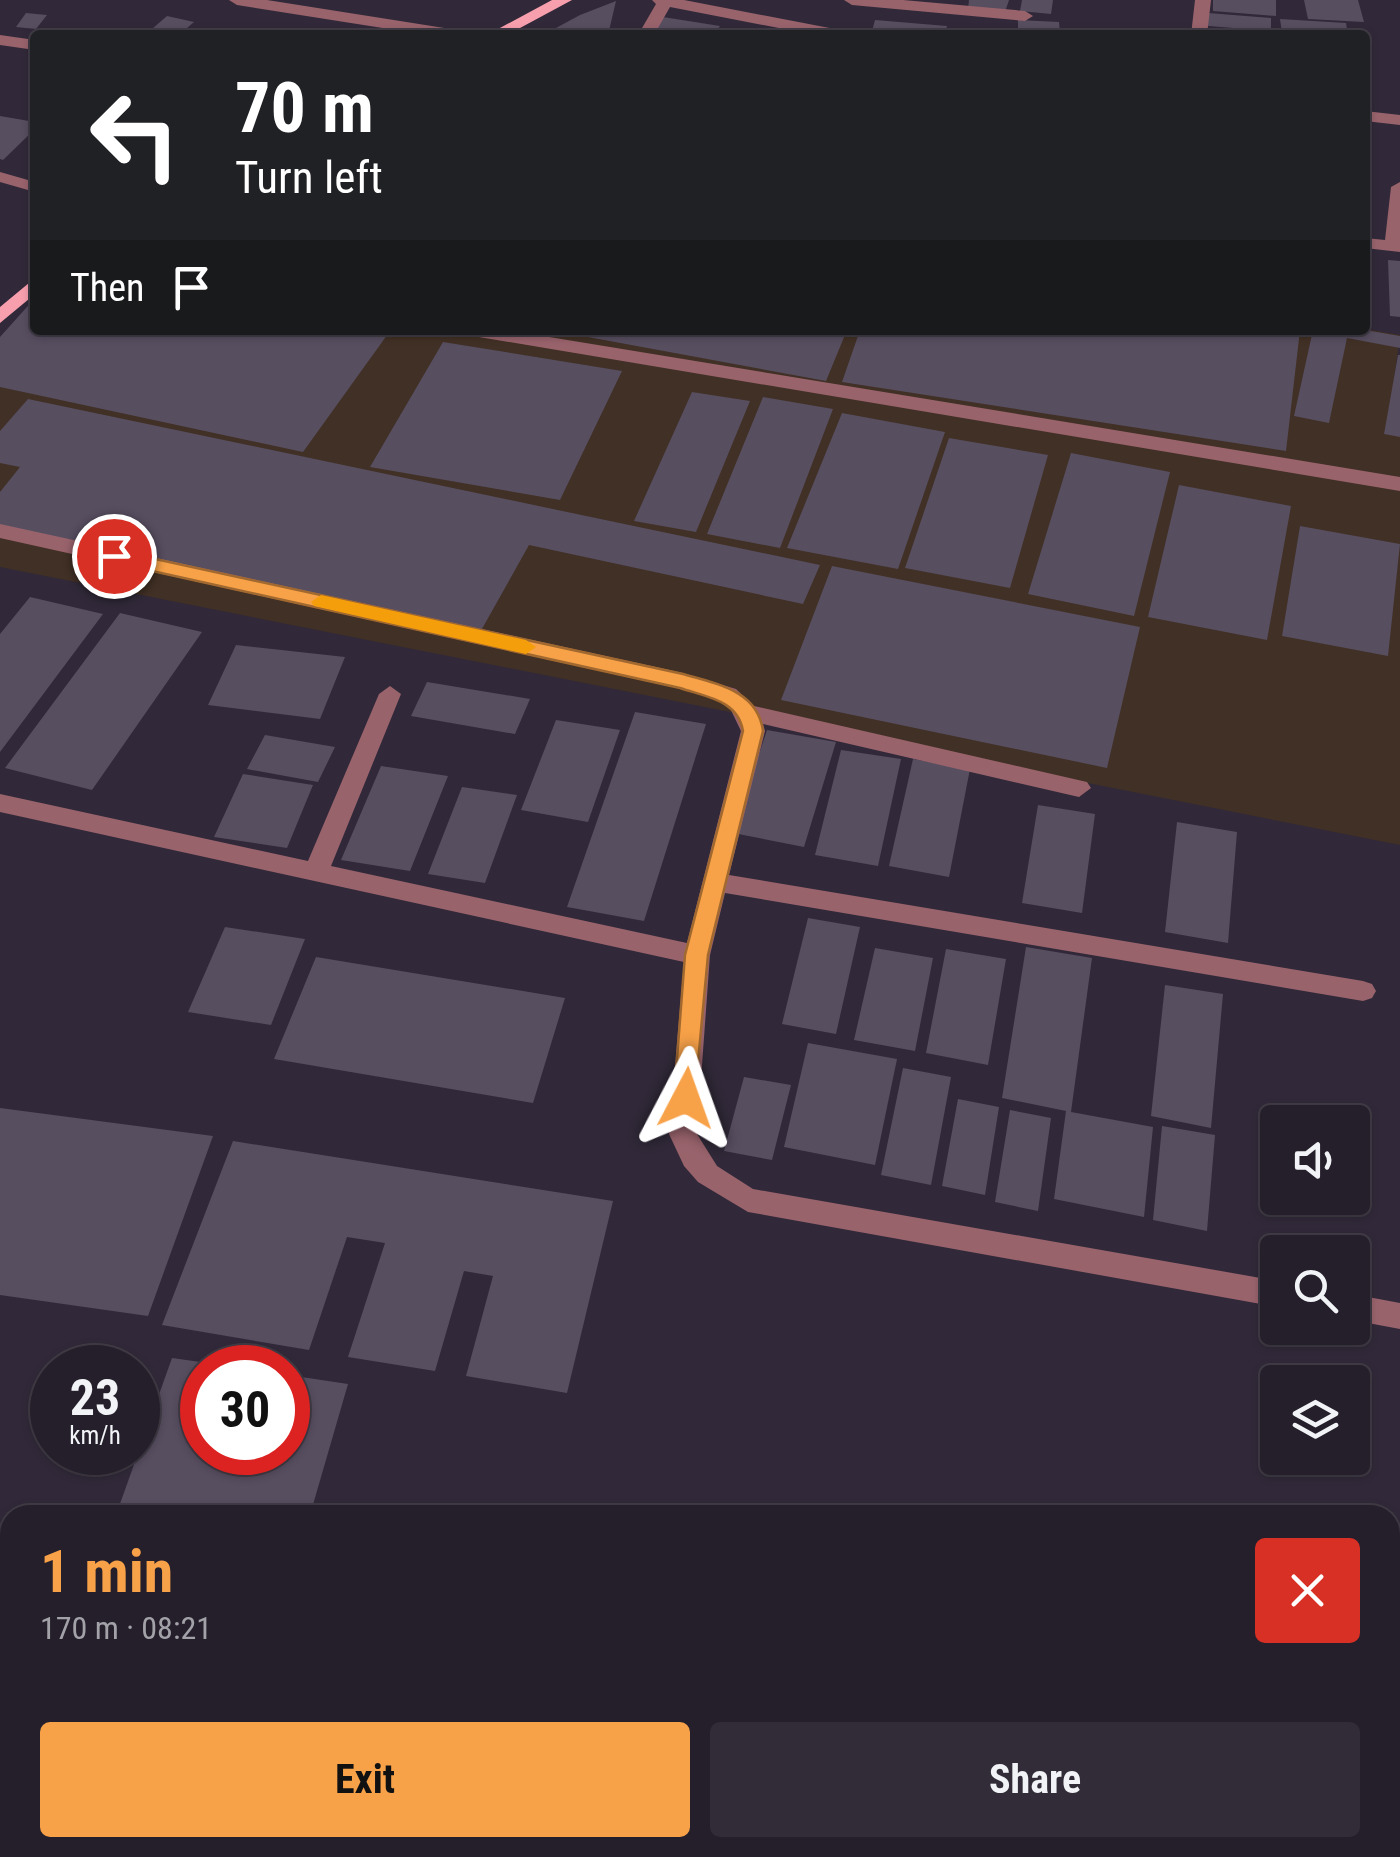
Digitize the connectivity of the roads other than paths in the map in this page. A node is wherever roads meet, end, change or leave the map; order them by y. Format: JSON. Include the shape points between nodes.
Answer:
{"nodes":[{"id":1,"x":237,"y":0,"type":"edge"},
{"id":2,"x":564,"y":0,"type":"edge"},
{"id":3,"x":852,"y":0,"type":"edge"},
{"id":4,"x":1203,"y":0,"type":"edge"},
{"id":5,"x":662,"y":1,"type":"edge"},
{"id":6,"x":1025,"y":16,"type":"dead end"},
{"id":7,"x":426,"y":30,"type":"edge"},
{"id":8,"x":505,"y":30,"type":"edge"},
{"id":9,"x":648,"y":30,"type":"edge"},
{"id":10,"x":814,"y":30,"type":"edge"},
{"id":11,"x":842,"y":30,"type":"edge"},
{"id":12,"x":1200,"y":30,"type":"edge"},
{"id":13,"x":0,"y":40,"type":"edge"},
{"id":14,"x":30,"y":44,"type":"edge"},
{"id":15,"x":1370,"y":117,"type":"edge"},
{"id":16,"x":1400,"y":120,"type":"edge"},
{"id":17,"x":0,"y":177,"type":"edge"},
{"id":18,"x":30,"y":186,"type":"edge"},
{"id":19,"x":1400,"y":187,"type":"edge"},
{"id":20,"x":1370,"y":243,"type":"edge"},
{"id":21,"x":1397,"y":246,"type":"edge"},
{"id":22,"x":30,"y":289,"type":"edge"},
{"id":23,"x":0,"y":316,"type":"edge"},
{"id":24,"x":503,"y":335,"type":"edge"},
{"id":25,"x":1400,"y":484,"type":"edge"},
{"id":26,"x":0,"y":531,"type":"edge"},
{"id":27,"x":390,"y":694,"type":"dead end"},
{"id":28,"x":750,"y":713,"type":"junction"},
{"id":29,"x":1079,"y":788,"type":"dead end"},
{"id":30,"x":0,"y":803,"type":"edge"},
{"id":31,"x":316,"y":872,"type":"junction"},
{"id":32,"x":715,"y":882,"type":"junction"},
{"id":33,"x":696,"y":955,"type":"junction"},
{"id":34,"x":1363,"y":991,"type":"dead end"},
{"id":35,"x":1260,"y":1291,"type":"edge"},
{"id":36,"x":1370,"y":1310,"type":"edge"},
{"id":37,"x":1400,"y":1316,"type":"edge"}],
"edges":[{"from":1,"to":7,"type":"street"},
{"from":2,"to":8,"type":"main road"},
{"from":3,"to":6,"type":"street"},
{"from":3,"to":11,"type":"street"},
{"from":4,"to":12,"type":"street"},
{"from":5,"to":9,"type":"street"},
{"from":5,"to":10,"type":"street"},
{"from":13,"to":14,"type":"street"},
{"from":15,"to":16,"type":"street"},
{"from":17,"to":18,"type":"street"},
{"from":19,"to":21,"type":"street"},
{"from":20,"to":21,"type":"street"},
{"from":22,"to":23,"type":"main road"},
{"from":24,"to":25,"type":"street"},
{"from":26,"to":28,"type":"street","via":[[683,681],[738,700]]},
{"from":27,"to":31,"type":"street"},
{"from":28,"to":29,"type":"street"},
{"from":28,"to":32,"type":"street","via":[[753,731]]},
{"from":30,"to":31,"type":"street"},
{"from":31,"to":33,"type":"street"},
{"from":32,"to":33,"type":"street"},
{"from":32,"to":34,"type":"street"},
{"from":33,"to":35,"type":"street","via":[[683,1134],[707,1178],[748,1200]]},
{"from":36,"to":37,"type":"street"}]}
